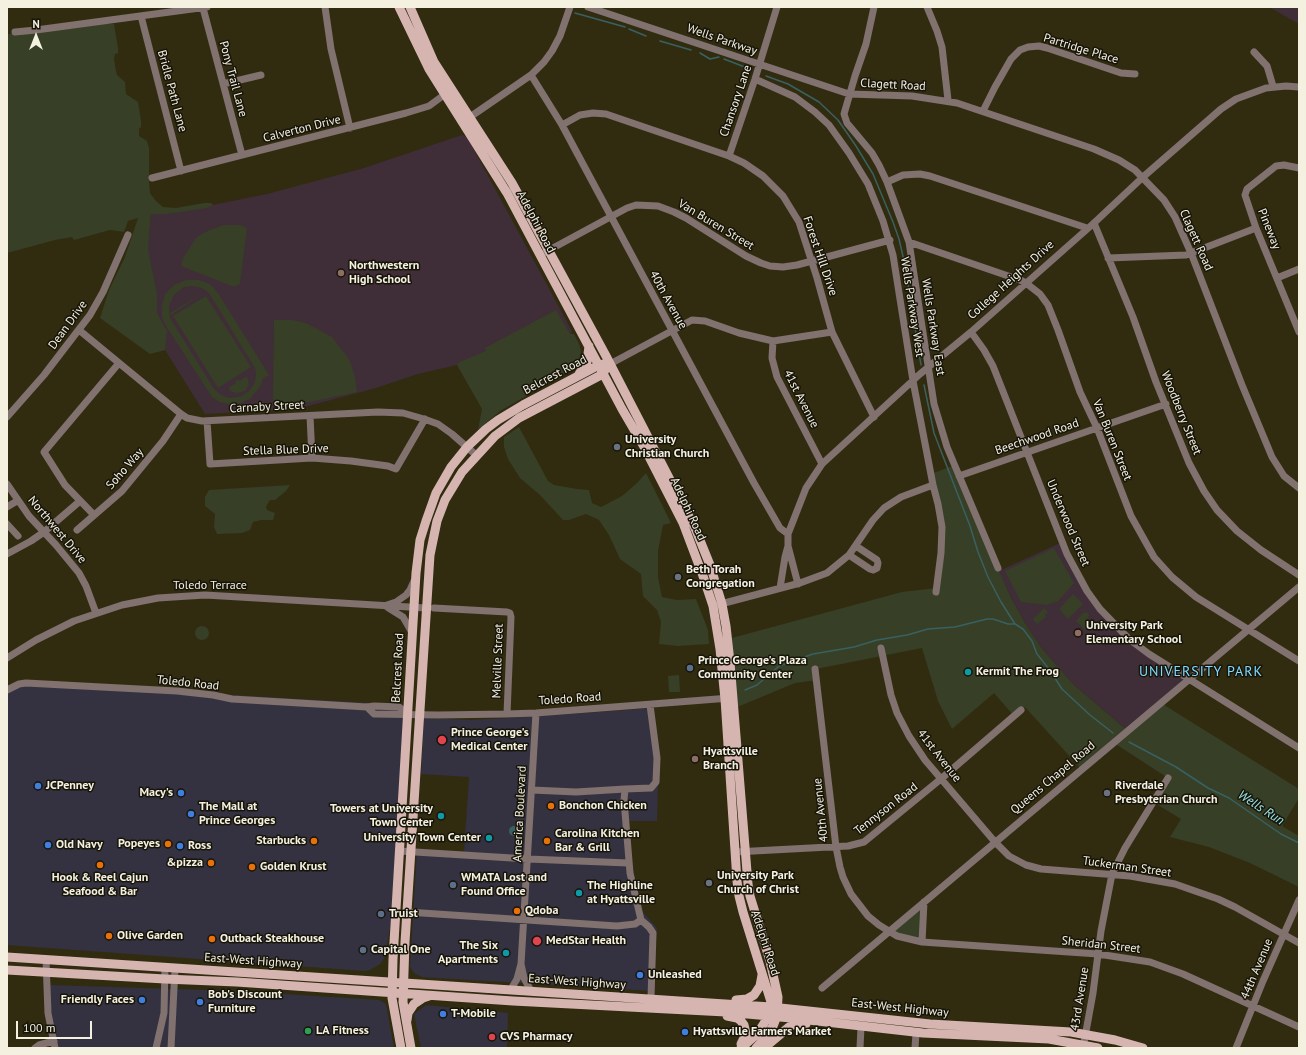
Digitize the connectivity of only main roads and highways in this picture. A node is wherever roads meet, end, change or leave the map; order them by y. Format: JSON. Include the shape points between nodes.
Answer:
{"nodes":[{"id":1,"x":399,"y":7,"type":"edge"},
{"id":2,"x":410,"y":7,"type":"edge"},
{"id":3,"x":448,"y":92,"type":"junction"},
{"id":4,"x":544,"y":253,"type":"junction"},
{"id":5,"x":589,"y":346,"type":"junction"},
{"id":6,"x":610,"y":364,"type":"junction"},
{"id":7,"x":601,"y":369,"type":"junction"},
{"id":8,"x":577,"y":377,"type":"junction"},
{"id":9,"x":717,"y":605,"type":"junction"},
{"id":10,"x":729,"y":698,"type":"junction"},
{"id":11,"x":7,"y":957,"type":"edge"},
{"id":12,"x":7,"y":970,"type":"edge"},
{"id":13,"x":763,"y":973,"type":"junction"},
{"id":14,"x":392,"y":982,"type":"junction"},
{"id":15,"x":403,"y":982,"type":"junction"},
{"id":16,"x":392,"y":992,"type":"junction"},
{"id":17,"x":403,"y":993,"type":"junction"},
{"id":18,"x":435,"y":995,"type":"junction"},
{"id":19,"x":651,"y":998,"type":"junction"},
{"id":20,"x":681,"y":1000,"type":"junction"},
{"id":21,"x":591,"y":1005,"type":"junction"},
{"id":22,"x":666,"y":1010,"type":"junction"},
{"id":23,"x":774,"y":1011,"type":"junction"},
{"id":24,"x":406,"y":1023,"type":"junction"},
{"id":25,"x":839,"y":1024,"type":"junction"},
{"id":26,"x":1083,"y":1046,"type":"edge"},
{"id":27,"x":401,"y":1048,"type":"edge"},
{"id":28,"x":411,"y":1048,"type":"edge"},
{"id":29,"x":737,"y":1048,"type":"edge"},
{"id":30,"x":741,"y":1048,"type":"edge"},
{"id":31,"x":756,"y":1048,"type":"edge"},
{"id":32,"x":764,"y":1048,"type":"edge"},
{"id":33,"x":1098,"y":1048,"type":"edge"},
{"id":34,"x":1143,"y":1048,"type":"edge"}],
"edges":[{"from":1,"to":3,"type":"main road","name":"Adelphi Road","via":[[423,59]]},
{"from":2,"to":3,"type":"main road","name":"Adelphi Road"},
{"from":3,"to":4,"type":"main road","name":"Adelphi Road"},
{"from":3,"to":4,"type":"main road","name":"Adelphi Road","via":[[470,117],[512,183]]},
{"from":4,"to":5,"type":"main road","name":"Adelphi Road"},
{"from":4,"to":6,"type":"main road","name":"Adelphi Road"},
{"from":5,"to":7,"type":"main road","name":"Adelphi Road"},
{"from":5,"to":8,"type":"main road","via":[[587,362]]},
{"from":6,"to":7,"type":"main road","name":"Belcrest Road"},
{"from":6,"to":9,"type":"main road","name":"Adelphi Road","via":[[695,528],[710,565]]},
{"from":7,"to":8,"type":"main road","name":"Belcrest Road"},
{"from":7,"to":9,"type":"main road","name":"Adelphi Road","via":[[680,516]]},
{"from":7,"to":15,"type":"main road","name":"Belcrest Road","via":[[513,422],[495,436],[462,472],[445,500],[437,521],[430,555],[430,608],[419,714]]},
{"from":8,"to":14,"type":"main road","name":"Belcrest Road","via":[[523,405],[486,429],[458,457],[443,479],[430,507],[420,540],[416,573]]},
{"from":9,"to":10,"type":"main road","name":"Adelphi Road","via":[[727,632]]},
{"from":10,"to":13,"type":"main road","name":"Adelphi Road","via":[[737,881],[741,904]]},
{"from":10,"to":23,"type":"main road","name":"Adelphi Road","via":[[750,896],[777,989]]},
{"from":11,"to":14,"type":"main road","name":"East-West Highway"},
{"from":12,"to":16,"type":"main road","name":"East-West Highway"},
{"from":13,"to":20,"type":"main road","via":[[758,991],[747,999]]},
{"from":13,"to":23,"type":"main road","name":"Adelphi Road"},
{"from":14,"to":15,"type":"main road","name":"East-West Highway"},
{"from":14,"to":16,"type":"main road","name":"Belcrest Road"},
{"from":15,"to":17,"type":"main road","name":"Belcrest Road"},
{"from":15,"to":19,"type":"main road","name":"East-West Highway"},
{"from":16,"to":17,"type":"main road","name":"East-West Highway"},
{"from":16,"to":27,"type":"main road","name":"Belcrest Road"},
{"from":17,"to":18,"type":"main road","name":"East-West Highway"},
{"from":17,"to":24,"type":"main road","name":"Belcrest Road"},
{"from":18,"to":21,"type":"main road","name":"East-West Highway"},
{"from":18,"to":24,"type":"main road","via":[[414,1004],[408,1013]]},
{"from":19,"to":20,"type":"main road","name":"East-West Highway"},
{"from":19,"to":21,"type":"main road","via":[[644,1002],[626,1001]]},
{"from":20,"to":23,"type":"main road","name":"East-West Highway"},
{"from":21,"to":22,"type":"main road","name":"East-West Highway"},
{"from":22,"to":23,"type":"main road","name":"East-West Highway"},
{"from":22,"to":29,"type":"main road","via":[[727,1016],[741,1021],[746,1034]]},
{"from":23,"to":25,"type":"main road","name":"East-West Highway"},
{"from":23,"to":30,"type":"main road","via":[[757,1034]]},
{"from":23,"to":31,"type":"main road","via":[[768,1036]]},
{"from":23,"to":34,"type":"main road","name":"East-West Highway","via":[[930,1024],[1046,1030],[1115,1040]]},
{"from":24,"to":28,"type":"main road","name":"Belcrest Road"},
{"from":25,"to":26,"type":"main road","name":"East-West Highway","via":[[916,1033],[1049,1040]]},
{"from":25,"to":32,"type":"main road","via":[[795,1024],[782,1031]]},
{"from":26,"to":33,"type":"main road","name":"East-West Highway"}]}
